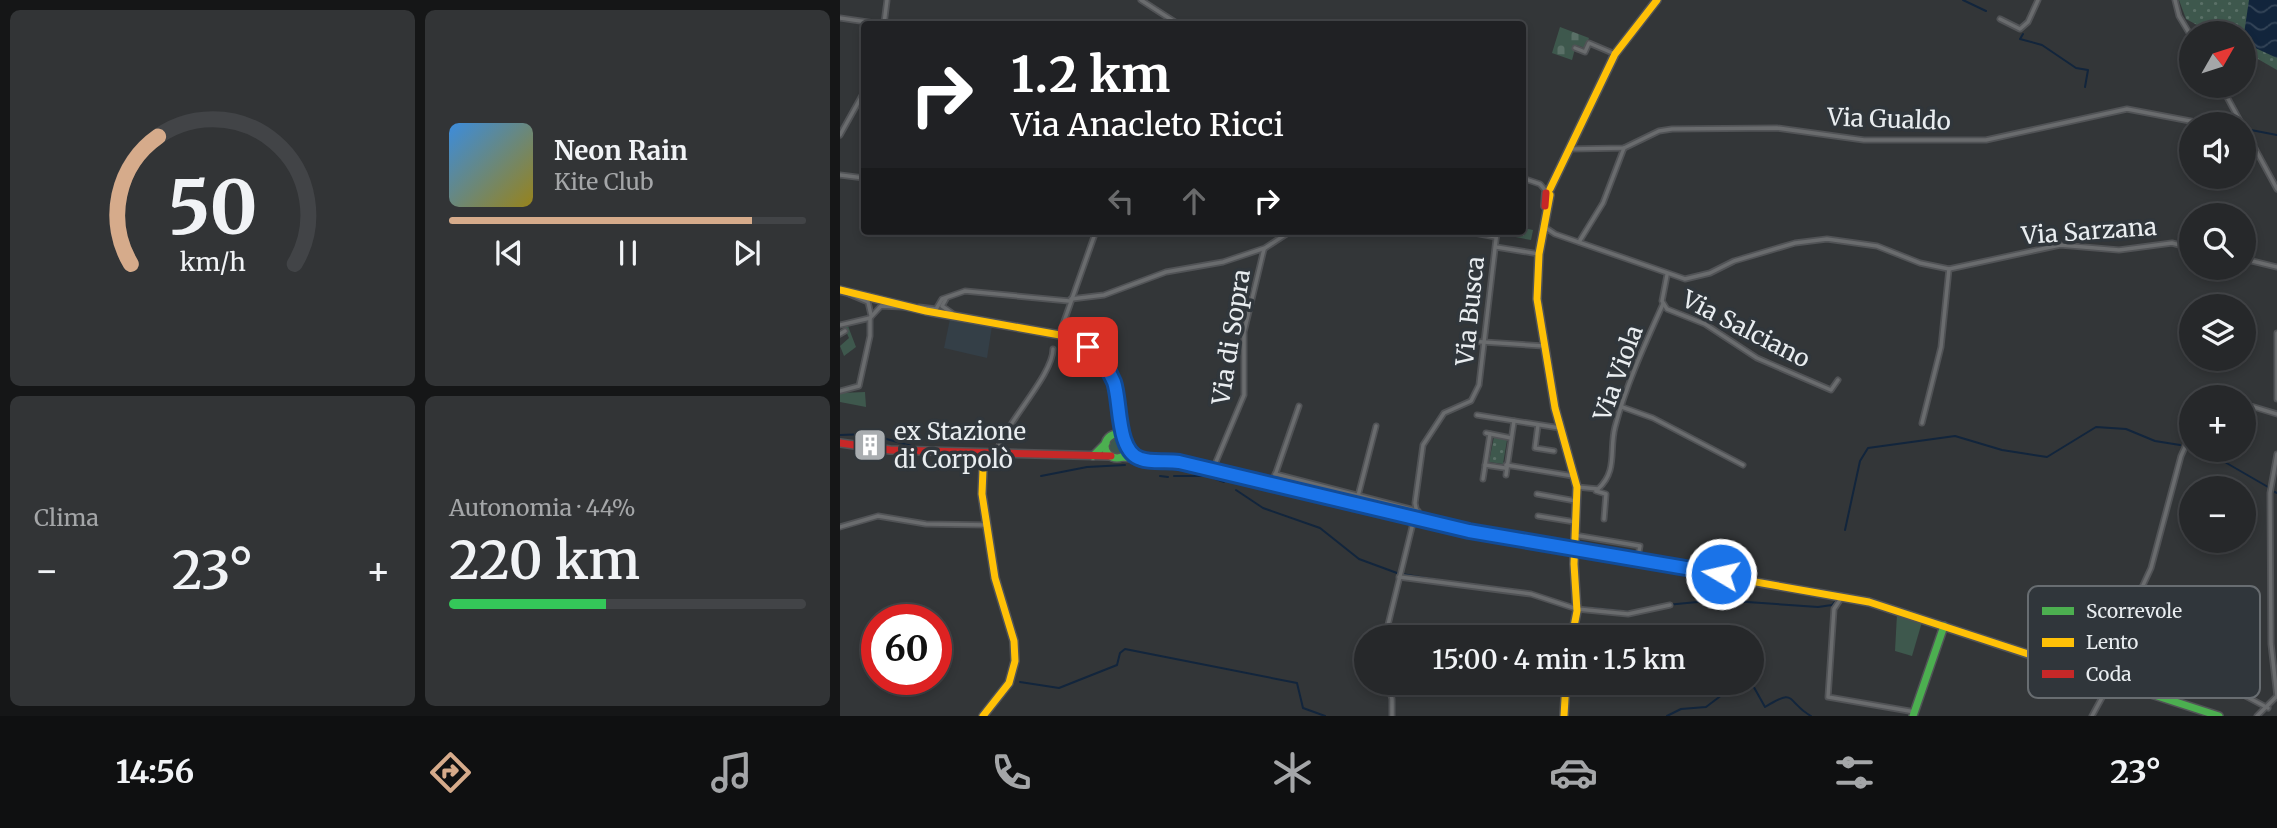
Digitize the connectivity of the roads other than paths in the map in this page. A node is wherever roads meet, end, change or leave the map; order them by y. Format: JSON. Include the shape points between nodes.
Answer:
{"nodes":[{"id":1,"x":887,"y":0,"type":"edge"},
{"id":2,"x":1141,"y":0,"type":"edge"},
{"id":3,"x":1657,"y":0,"type":"edge"},
{"id":4,"x":2038,"y":0,"type":"edge"},
{"id":5,"x":2175,"y":0,"type":"edge"},
{"id":6,"x":840,"y":18,"type":"edge"},
{"id":7,"x":2000,"y":19,"type":"dead end"},
{"id":8,"x":862,"y":21,"type":"edge"},
{"id":9,"x":884,"y":21,"type":"edge"},
{"id":10,"x":1173,"y":21,"type":"edge"},
{"id":11,"x":2182,"y":21,"type":"edge"},
{"id":12,"x":1575,"y":48,"type":"dead end"},
{"id":13,"x":1615,"y":54,"type":"junction"},
{"id":14,"x":861,"y":97,"type":"edge"},
{"id":15,"x":2179,"y":119,"type":"edge"},
{"id":16,"x":840,"y":135,"type":"edge"},
{"id":17,"x":1624,"y":148,"type":"junction"},
{"id":18,"x":1570,"y":149,"type":"junction"},
{"id":19,"x":2256,"y":150,"type":"edge"},
{"id":20,"x":840,"y":175,"type":"edge"},
{"id":21,"x":861,"y":178,"type":"edge"},
{"id":22,"x":1526,"y":179,"type":"edge"},
{"id":23,"x":2277,"y":189,"type":"edge"},
{"id":24,"x":1549,"y":191,"type":"junction"},
{"id":25,"x":1542,"y":226,"type":"junction"},
{"id":26,"x":1094,"y":235,"type":"edge"},
{"id":27,"x":1285,"y":235,"type":"edge"},
{"id":28,"x":1485,"y":235,"type":"edge"},
{"id":29,"x":1496,"y":237,"type":"joint"},
{"id":30,"x":1578,"y":242,"type":"junction"},
{"id":31,"x":2179,"y":246,"type":"edge"},
{"id":32,"x":1495,"y":247,"type":"junction"},
{"id":33,"x":1265,"y":248,"type":"junction"},
{"id":34,"x":1539,"y":254,"type":"junction"},
{"id":35,"x":2256,"y":262,"type":"edge"},
{"id":36,"x":2277,"y":267,"type":"edge"},
{"id":37,"x":1949,"y":269,"type":"junction"},
{"id":38,"x":1667,"y":275,"type":"junction"},
{"id":39,"x":844,"y":291,"type":"edge"},
{"id":40,"x":948,"y":297,"type":"junction"},
{"id":41,"x":1070,"y":300,"type":"junction"},
{"id":42,"x":1662,"y":304,"type":"junction"},
{"id":43,"x":905,"y":306,"type":"junction"},
{"id":44,"x":914,"y":309,"type":"junction"},
{"id":45,"x":870,"y":318,"type":"junction"},
{"id":46,"x":966,"y":319,"type":"junction"},
{"id":47,"x":840,"y":325,"type":"edge"},
{"id":48,"x":1061,"y":330,"type":"dead end"},
{"id":49,"x":845,"y":331,"type":"dead end"},
{"id":50,"x":840,"y":334,"type":"edge"},
{"id":51,"x":2277,"y":334,"type":"edge"},
{"id":52,"x":1468,"y":341,"type":"dead end"},
{"id":53,"x":1484,"y":341,"type":"junction"},
{"id":54,"x":1544,"y":346,"type":"junction"},
{"id":55,"x":1053,"y":349,"type":"dead end"},
{"id":56,"x":1838,"y":380,"type":"dead end"},
{"id":57,"x":840,"y":391,"type":"edge"},
{"id":58,"x":2277,"y":399,"type":"edge"},
{"id":59,"x":1300,"y":406,"type":"dead end"},
{"id":60,"x":1622,"y":407,"type":"junction"},
{"id":61,"x":2256,"y":408,"type":"edge"},
{"id":62,"x":2277,"y":414,"type":"edge"},
{"id":63,"x":1477,"y":415,"type":"dead end"},
{"id":64,"x":1118,"y":419,"type":"junction"},
{"id":65,"x":1514,"y":421,"type":"junction"},
{"id":66,"x":1922,"y":423,"type":"dead end"},
{"id":67,"x":1538,"y":425,"type":"junction"},
{"id":68,"x":1377,"y":426,"type":"dead end"},
{"id":69,"x":1560,"y":428,"type":"junction"},
{"id":70,"x":1112,"y":435,"type":"junction"},
{"id":71,"x":1124,"y":436,"type":"junction"},
{"id":72,"x":1511,"y":438,"type":"junction"},
{"id":73,"x":840,"y":443,"type":"edge"},
{"id":74,"x":1105,"y":443,"type":"junction"},
{"id":75,"x":1129,"y":447,"type":"junction"},
{"id":76,"x":1554,"y":451,"type":"dead end"},
{"id":77,"x":994,"y":454,"type":"junction"},
{"id":78,"x":2277,"y":454,"type":"edge"},
{"id":79,"x":1111,"y":456,"type":"junction"},
{"id":80,"x":1090,"y":457,"type":"junction"},
{"id":81,"x":1122,"y":457,"type":"junction"},
{"id":82,"x":1142,"y":460,"type":"junction"},
{"id":83,"x":2179,"y":462,"type":"edge"},
{"id":84,"x":1485,"y":465,"type":"junction"},
{"id":85,"x":1743,"y":466,"type":"dead end"},
{"id":86,"x":1506,"y":467,"type":"junction"},
{"id":87,"x":1213,"y":470,"type":"junction"},
{"id":88,"x":1275,"y":474,"type":"junction"},
{"id":89,"x":1506,"y":475,"type":"dead end"},
{"id":90,"x":1575,"y":476,"type":"junction"},
{"id":91,"x":1483,"y":479,"type":"dead end"},
{"id":92,"x":1272,"y":484,"type":"junction"},
{"id":93,"x":2270,"y":486,"type":"junction"},
{"id":94,"x":1577,"y":487,"type":"junction"},
{"id":95,"x":2277,"y":489,"type":"edge"},
{"id":96,"x":1594,"y":490,"type":"junction"},
{"id":97,"x":1537,"y":494,"type":"dead end"},
{"id":98,"x":1358,"y":496,"type":"junction"},
{"id":99,"x":1576,"y":501,"type":"junction"},
{"id":100,"x":1417,"y":516,"type":"junction"},
{"id":101,"x":1538,"y":516,"type":"dead end"},
{"id":102,"x":1604,"y":519,"type":"dead end"},
{"id":103,"x":1575,"y":522,"type":"junction"},
{"id":104,"x":987,"y":526,"type":"junction"},
{"id":105,"x":840,"y":527,"type":"edge"},
{"id":106,"x":1574,"y":536,"type":"junction"},
{"id":107,"x":1562,"y":548,"type":"junction"},
{"id":108,"x":1575,"y":550,"type":"junction"},
{"id":109,"x":1637,"y":561,"type":"junction"},
{"id":110,"x":1399,"y":577,"type":"junction"},
{"id":111,"x":2143,"y":586,"type":"edge"},
{"id":112,"x":1843,"y":596,"type":"junction"},
{"id":113,"x":1670,"y":605,"type":"dead end"},
{"id":114,"x":1577,"y":609,"type":"junction"},
{"id":115,"x":1388,"y":625,"type":"edge"},
{"id":116,"x":1574,"y":625,"type":"edge"},
{"id":117,"x":1944,"y":626,"type":"junction"},
{"id":118,"x":2028,"y":653,"type":"edge"},
{"id":119,"x":1391,"y":695,"type":"edge"},
{"id":120,"x":1565,"y":695,"type":"edge"},
{"id":121,"x":2103,"y":698,"type":"edge"},
{"id":122,"x":2164,"y":698,"type":"edge"},
{"id":123,"x":2249,"y":698,"type":"edge"},
{"id":124,"x":2268,"y":708,"type":"junction"},
{"id":125,"x":1914,"y":714,"type":"edge"},
{"id":126,"x":983,"y":716,"type":"edge"},
{"id":127,"x":1392,"y":716,"type":"edge"},
{"id":128,"x":1564,"y":716,"type":"edge"},
{"id":129,"x":2092,"y":716,"type":"edge"},
{"id":130,"x":2219,"y":716,"type":"edge"},
{"id":131,"x":2257,"y":716,"type":"edge"}],
"edges":[{"from":1,"to":9,"type":"street"},
{"from":2,"to":10,"type":"street"},
{"from":3,"to":13,"type":"main road"},
{"from":4,"to":7,"type":"street","via":[[2020,29]]},
{"from":5,"to":11,"type":"street"},
{"from":6,"to":8,"type":"street"},
{"from":12,"to":13,"type":"street","via":[[1585,52],[1589,43]]},
{"from":13,"to":18,"type":"main road"},
{"from":14,"to":16,"type":"street"},
{"from":15,"to":17,"type":"street","name":"Via Gualdo","via":[[2127,109],[1986,140],[1850,139],[1777,128],[1672,129]]},
{"from":17,"to":18,"type":"street","name":"Via Gualdo"},
{"from":17,"to":30,"type":"street","via":[[1603,203]]},
{"from":18,"to":24,"type":"main road"},
{"from":19,"to":23,"type":"street"},
{"from":20,"to":21,"type":"street"},
{"from":22,"to":24,"type":"street"},
{"from":24,"to":25,"type":"main road"},
{"from":25,"to":30,"type":"street","name":"Via Sarzana"},
{"from":25,"to":34,"type":"main road"},
{"from":26,"to":41,"type":"street"},
{"from":27,"to":33,"type":"street"},
{"from":28,"to":29,"type":"street","name":"Via Busca"},
{"from":29,"to":32,"type":"street","name":"Via Busca"},
{"from":30,"to":38,"type":"street","name":"Via Sarzana","via":[[1632,258]]},
{"from":31,"to":37,"type":"street","name":"Via Sarzana","via":[[2164,243],[2119,250],[2060,246]]},
{"from":32,"to":34,"type":"street"},
{"from":32,"to":53,"type":"street","name":"Via Busca"},
{"from":33,"to":41,"type":"street","via":[[1223,262],[1166,272],[1104,295]]},
{"from":33,"to":87,"type":"street","name":"Via di Sopra","via":[[1244,332],[1241,404]]},
{"from":34,"to":54,"type":"main road","via":[[1537,299]]},
{"from":35,"to":36,"type":"street"},
{"from":37,"to":38,"type":"street","name":"Via Sarzana","via":[[1858,242],[1827,239],[1759,253],[1695,278]]},
{"from":37,"to":66,"type":"street","via":[[1941,347]]},
{"from":38,"to":42,"type":"street","name":"Via Salciano"},
{"from":39,"to":43,"type":"main road"},
{"from":39,"to":45,"type":"street","via":[[870,305]]},
{"from":40,"to":41,"type":"street","via":[[981,291]]},
{"from":40,"to":44,"type":"street","via":[[936,309]]},
{"from":40,"to":46,"type":"street","via":[[944,308]]},
{"from":41,"to":48,"type":"street"},
{"from":42,"to":56,"type":"street","name":"Via Salciano","via":[[1719,331],[1777,368],[1831,390]]},
{"from":42,"to":60,"type":"street","name":"Via Viola"},
{"from":43,"to":44,"type":"main road"},
{"from":43,"to":45,"type":"street","via":[[881,306]]},
{"from":44,"to":46,"type":"main road"},
{"from":45,"to":47,"type":"street"},
{"from":45,"to":57,"type":"street","via":[[859,386]]},
{"from":46,"to":64,"type":"main road","via":[[1059,334],[1088,347],[1105,364],[1114,382]]},
{"from":49,"to":50,"type":"street"},
{"from":51,"to":58,"type":"street"},
{"from":52,"to":53,"type":"street"},
{"from":53,"to":54,"type":"street"},
{"from":53,"to":100,"type":"street","name":"Via Busca","via":[[1483,370],[1475,396],[1444,413],[1423,446]]},
{"from":54,"to":69,"type":"main road"},
{"from":55,"to":77,"type":"street","via":[[1049,365]]},
{"from":59,"to":88,"type":"street"},
{"from":60,"to":85,"type":"street","via":[[1665,424]]},
{"from":60,"to":96,"type":"street","name":"Via Viola","via":[[1614,431],[1611,473]]},
{"from":61,"to":62,"type":"street"},
{"from":63,"to":65,"type":"street"},
{"from":64,"to":70,"type":"main road"},
{"from":64,"to":71,"type":"main road"},
{"from":65,"to":67,"type":"street"},
{"from":65,"to":72,"type":"street"},
{"from":67,"to":69,"type":"street"},
{"from":67,"to":76,"type":"street","via":[[1535,448]]},
{"from":68,"to":98,"type":"street"},
{"from":69,"to":90,"type":"main road"},
{"from":70,"to":71,"type":"main road"},
{"from":70,"to":74,"type":"main road"},
{"from":71,"to":75,"type":"main road"},
{"from":72,"to":84,"type":"street","via":[[1488,433]]},
{"from":72,"to":86,"type":"street"},
{"from":73,"to":77,"type":"main road"},
{"from":74,"to":79,"type":"main road"},
{"from":74,"to":80,"type":"main road"},
{"from":75,"to":81,"type":"main road"},
{"from":75,"to":82,"type":"main road"},
{"from":77,"to":80,"type":"main road"},
{"from":77,"to":104,"type":"main road","via":[[981,477]]},
{"from":78,"to":93,"type":"street"},
{"from":79,"to":80,"type":"main road"},
{"from":79,"to":81,"type":"main road"},
{"from":81,"to":82,"type":"main road"},
{"from":82,"to":87,"type":"main road"},
{"from":83,"to":111,"type":"street"},
{"from":84,"to":86,"type":"street"},
{"from":84,"to":91,"type":"street"},
{"from":86,"to":89,"type":"street"},
{"from":86,"to":90,"type":"street"},
{"from":87,"to":92,"type":"main road"},
{"from":88,"to":92,"type":"street"},
{"from":88,"to":98,"type":"street"},
{"from":90,"to":94,"type":"main road"},
{"from":92,"to":100,"type":"main road"},
{"from":93,"to":95,"type":"street"},
{"from":93,"to":124,"type":"street","via":[[2271,645],[2277,696]]},
{"from":94,"to":96,"type":"street"},
{"from":94,"to":99,"type":"main road"},
{"from":96,"to":102,"type":"street","via":[[1606,494]]},
{"from":97,"to":99,"type":"street"},
{"from":98,"to":100,"type":"street"},
{"from":99,"to":103,"type":"main road"},
{"from":100,"to":107,"type":"main road"},
{"from":100,"to":110,"type":"street"},
{"from":101,"to":103,"type":"street"},
{"from":103,"to":106,"type":"main road"},
{"from":104,"to":105,"type":"street","via":[[926,524],[878,516]]},
{"from":104,"to":126,"type":"main road","via":[[1015,661],[1009,683]]},
{"from":106,"to":107,"type":"main road"},
{"from":106,"to":108,"type":"main road"},
{"from":106,"to":109,"type":"street","via":[[1640,546]]},
{"from":107,"to":108,"type":"main road"},
{"from":108,"to":109,"type":"main road"},
{"from":108,"to":114,"type":"main road"},
{"from":109,"to":112,"type":"main road"},
{"from":110,"to":114,"type":"street","via":[[1531,594]]},
{"from":110,"to":115,"type":"street"},
{"from":112,"to":117,"type":"main road"},
{"from":112,"to":125,"type":"street","via":[[1834,609],[1828,697]]},
{"from":113,"to":114,"type":"street","via":[[1628,614]]},
{"from":114,"to":116,"type":"main road"},
{"from":117,"to":118,"type":"main road"},
{"from":117,"to":125,"type":"main road"},
{"from":119,"to":127,"type":"street"},
{"from":120,"to":128,"type":"main road"},
{"from":121,"to":129,"type":"street"},
{"from":122,"to":130,"type":"main road"},
{"from":123,"to":124,"type":"street"},
{"from":124,"to":131,"type":"street"}]}
